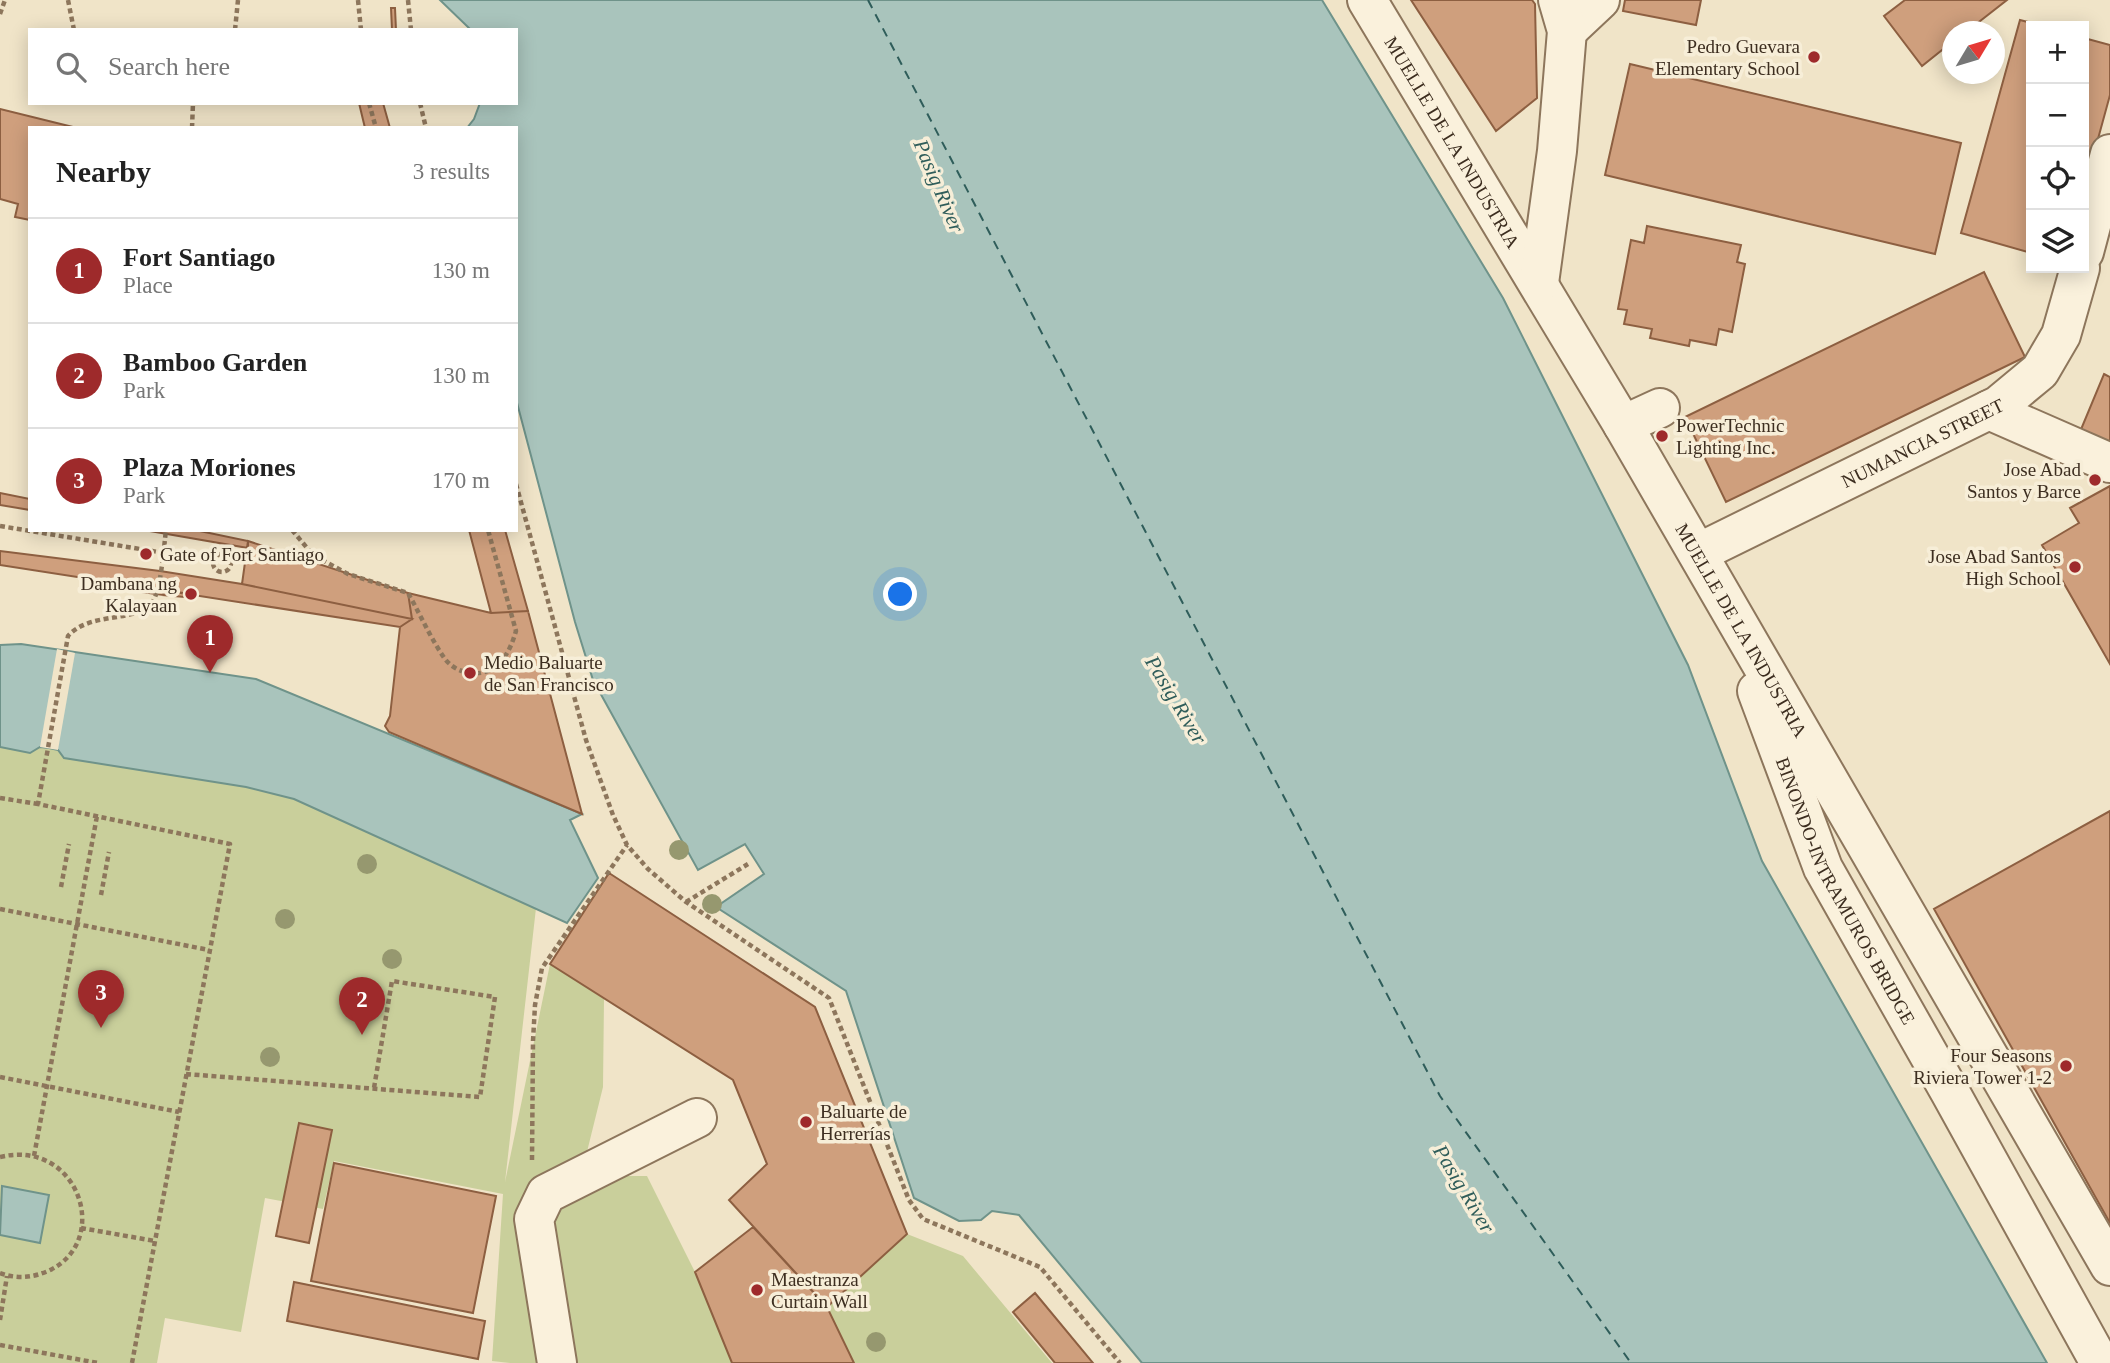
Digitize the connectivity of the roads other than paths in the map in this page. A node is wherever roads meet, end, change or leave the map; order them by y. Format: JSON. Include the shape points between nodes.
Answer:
{"nodes":[{"id":1,"x":1367,"y":0,"type":"edge"},
{"id":2,"x":1600,"y":0,"type":"edge"},
{"id":3,"x":1563,"y":16,"type":"edge"},
{"id":4,"x":2110,"y":154,"type":"edge"},
{"id":5,"x":2089,"y":233,"type":"edge"},
{"id":6,"x":2079,"y":273,"type":"edge"},
{"id":7,"x":1539,"y":283,"type":"junction"},
{"id":8,"x":1660,"y":408,"type":"dead end"},
{"id":9,"x":1989,"y":410,"type":"junction"},
{"id":10,"x":1623,"y":425,"type":"junction"},
{"id":11,"x":2110,"y":463,"type":"edge"},
{"id":12,"x":1698,"y":553,"type":"junction"},
{"id":13,"x":1720,"y":590,"type":"junction"},
{"id":14,"x":697,"y":1118,"type":"dead end"},
{"id":15,"x":2110,"y":1266,"type":"edge"},
{"id":16,"x":557,"y":1363,"type":"edge"},
{"id":17,"x":2100,"y":1363,"type":"edge"}],
"edges":[{"from":1,"to":7,"type":"street","name":"MUELLE DE LA INDUSTRIA"},
{"from":2,"to":3,"type":"street"},
{"from":3,"to":7,"type":"street","via":[[1557,151]]},
{"from":4,"to":5,"type":"street"},
{"from":6,"to":9,"type":"street","name":"NUMANCIA STREET","via":[[2062,335],[2040,371]]},
{"from":7,"to":10,"type":"street","name":"MUELLE DE LA INDUSTRIA"},
{"from":8,"to":10,"type":"street"},
{"from":9,"to":11,"type":"street"},
{"from":9,"to":12,"type":"street","name":"NUMANCIA STREET"},
{"from":10,"to":12,"type":"street","name":"MUELLE DE LA INDUSTRIA"},
{"from":12,"to":13,"type":"street","name":"MUELLE DE LA INDUSTRIA"},
{"from":13,"to":15,"type":"street","name":"MUELLE DE LA INDUSTRIA"},
{"from":13,"to":17,"type":"street","name":"BINONDO-INTRAMUROS BRIDGE","via":[[1823,869]]},
{"from":14,"to":16,"type":"street","via":[[546,1194],[534,1219]]}]}
